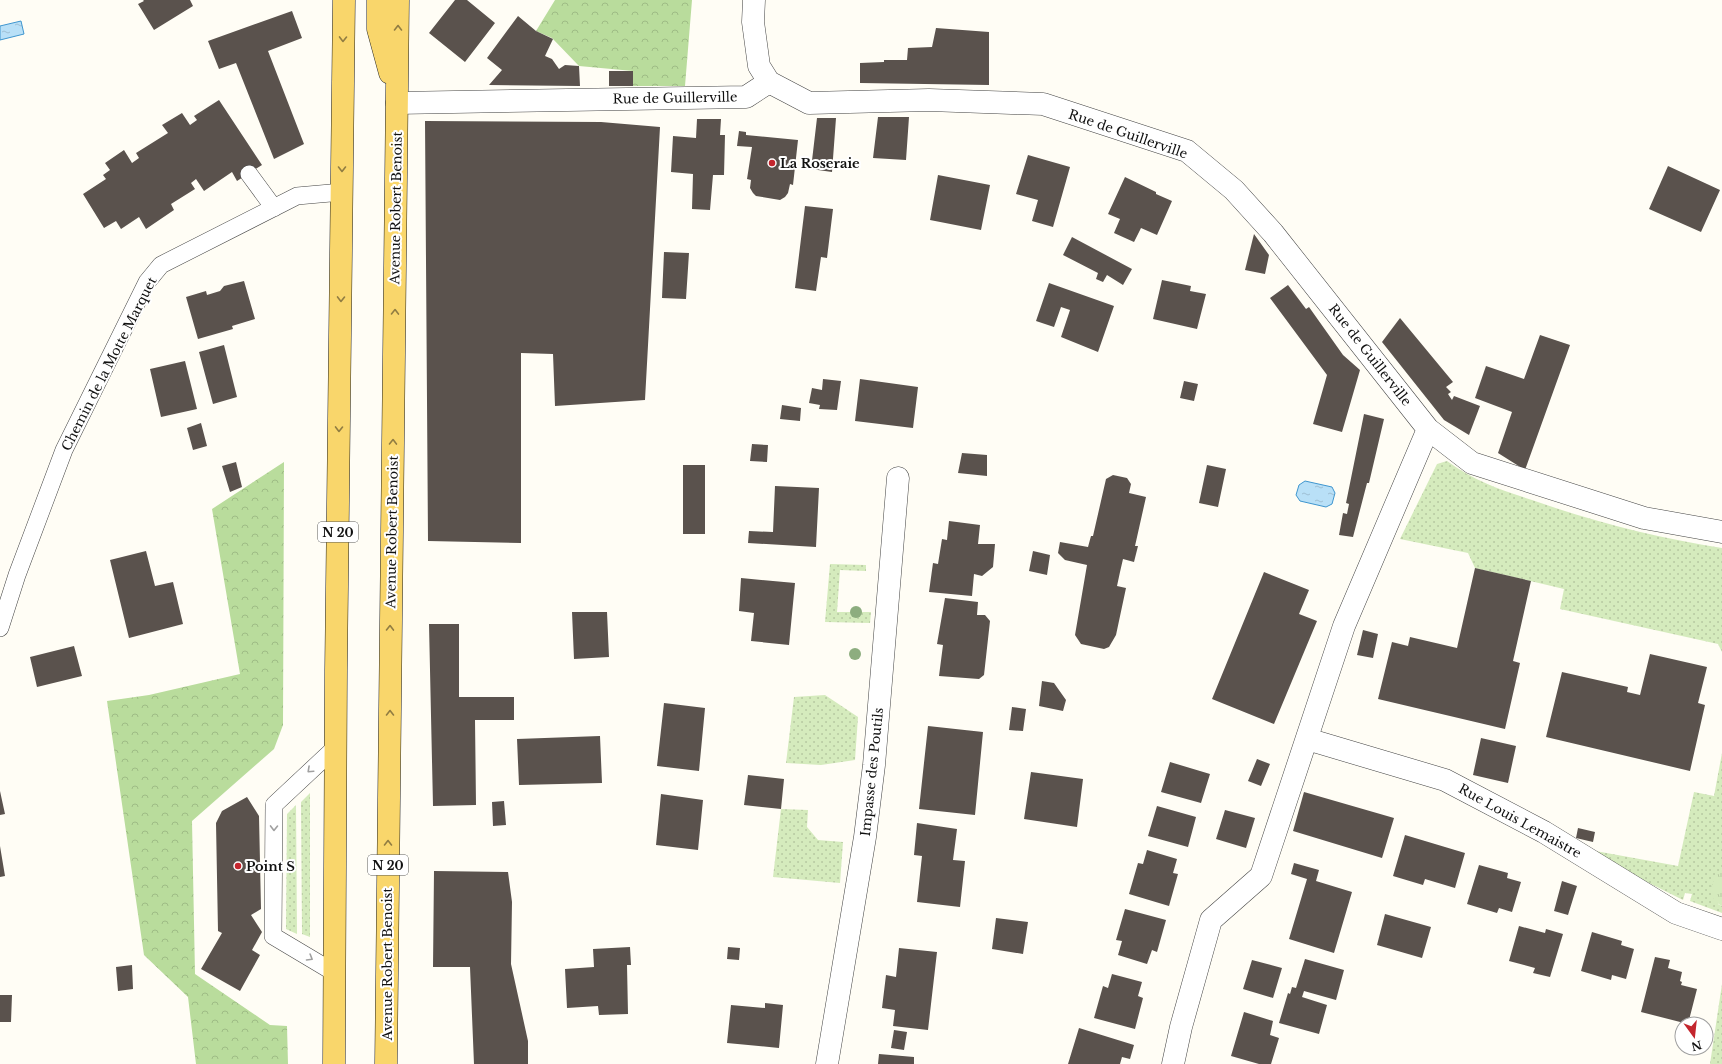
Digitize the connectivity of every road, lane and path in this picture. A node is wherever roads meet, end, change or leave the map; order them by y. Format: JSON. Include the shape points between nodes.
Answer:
{"nodes":[{"id":1,"x":344,"y":0,"type":"edge"},
{"id":2,"x":378,"y":0,"type":"edge"},
{"id":3,"x":398,"y":0,"type":"edge"},
{"id":4,"x":754,"y":0,"type":"edge"},
{"id":5,"x":769,"y":82,"type":"junction"},
{"id":6,"x":397,"y":103,"type":"junction"},
{"id":7,"x":249,"y":174,"type":"dead end"},
{"id":8,"x":342,"y":192,"type":"junction"},
{"id":9,"x":274,"y":208,"type":"junction"},
{"id":10,"x":1428,"y":429,"type":"junction"},
{"id":11,"x":898,"y":478,"type":"dead end"},
{"id":12,"x":1722,"y":532,"type":"edge"},
{"id":13,"x":0,"y":628,"type":"edge"},
{"id":14,"x":1307,"y":739,"type":"junction"},
{"id":15,"x":336,"y":747,"type":"junction"},
{"id":16,"x":1722,"y":929,"type":"edge"},
{"id":17,"x":335,"y":973,"type":"junction"},
{"id":18,"x":334,"y":1064,"type":"edge"},
{"id":19,"x":386,"y":1064,"type":"edge"},
{"id":20,"x":827,"y":1064,"type":"edge"},
{"id":21,"x":1173,"y":1064,"type":"edge"}],
"edges":[{"from":1,"to":8,"type":"main road","number":"N 20","one_way":true},
{"from":2,"to":6,"type":"main road","via":[[378,29]]},
{"from":6,"to":3,"type":"main road","name":"Avenue Robert Benoist","number":"N 20","one_way":true},
{"from":4,"to":5,"type":"street","via":[[753,22],[759,66]]},
{"from":5,"to":6,"type":"street","name":"Rue de Guillerville","via":[[746,97]]},
{"from":5,"to":10,"type":"street","name":"Rue de Guillerville","via":[[808,103],[929,100],[1043,104],[1187,151],[1234,190],[1273,233]]},
{"from":19,"to":6,"type":"main road","name":"Avenue Robert Benoist","number":"N 20","one_way":true},
{"from":7,"to":9,"type":"lane"},
{"from":8,"to":9,"type":"lane","name":"Chemin de la Motte Marquet","via":[[297,196]]},
{"from":8,"to":15,"type":"main road","number":"N 20","one_way":true},
{"from":9,"to":13,"type":"lane","name":"Chemin de la Motte Marquet","via":[[161,265],[147,282],[64,450]]},
{"from":10,"to":12,"type":"street","name":"Rue de Guillerville","via":[[1472,464],[1644,518]]},
{"from":10,"to":14,"type":"street","via":[[1344,626]]},
{"from":11,"to":20,"type":"street","name":"Impasse des Poutils","via":[[874,765],[865,837]]},
{"from":14,"to":16,"type":"street","name":"Rue Louis Lemaistre","via":[[1445,780],[1544,832],[1676,913]]},
{"from":14,"to":21,"type":"street","via":[[1261,876],[1211,920]]},
{"from":15,"to":17,"type":"main road","number":"N 20"},
{"from":15,"to":17,"type":"lane","one_way":true,"via":[[274,805],[273,936]]},
{"from":17,"to":18,"type":"main road","number":"N 20"}]}
